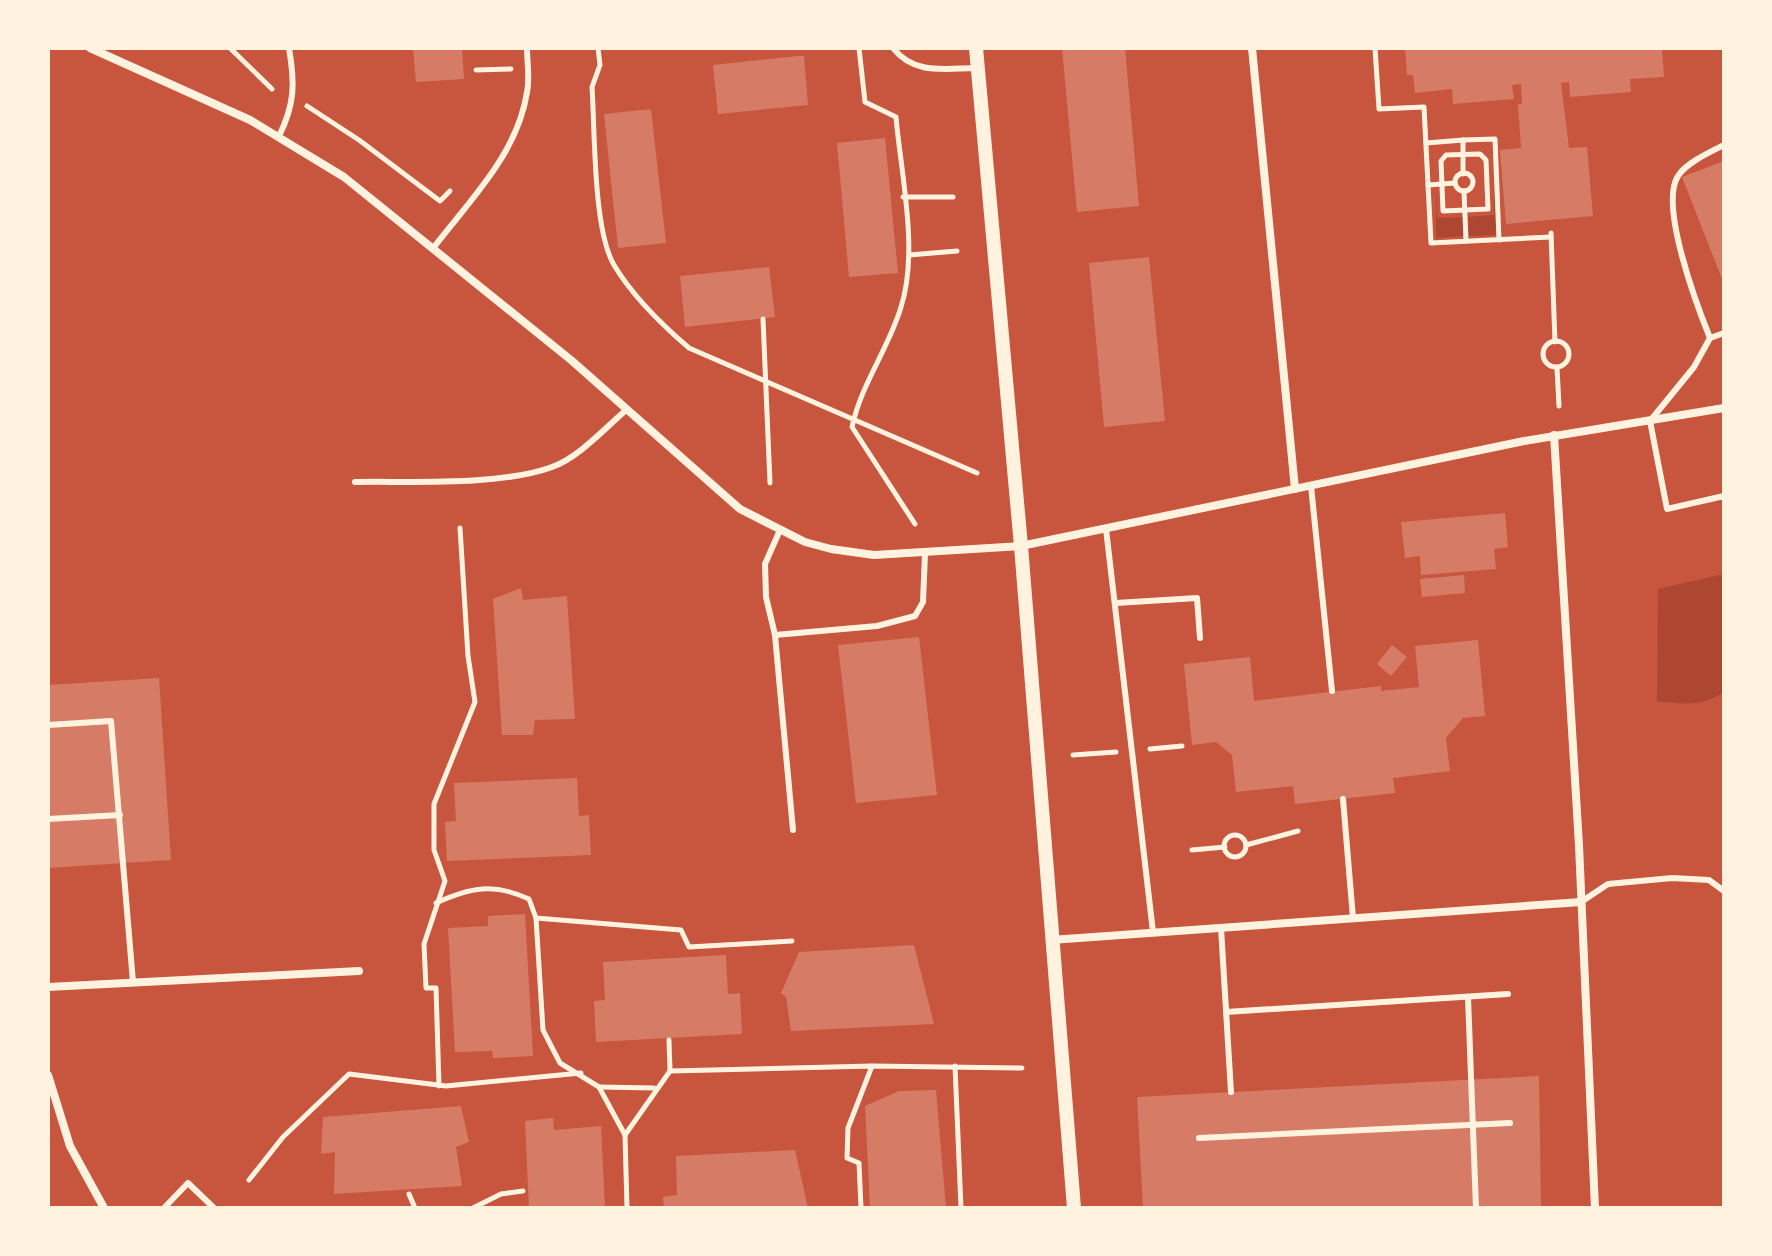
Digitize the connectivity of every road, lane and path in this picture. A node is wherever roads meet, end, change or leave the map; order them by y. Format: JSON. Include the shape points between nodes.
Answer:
{"nodes":[{"id":1,"x":90,"y":48,"type":"edge"},
{"id":2,"x":230,"y":48,"type":"edge"},
{"id":3,"x":289,"y":48,"type":"edge"},
{"id":4,"x":527,"y":48,"type":"edge"},
{"id":5,"x":598,"y":48,"type":"edge"},
{"id":6,"x":859,"y":48,"type":"edge"},
{"id":7,"x":893,"y":48,"type":"edge"},
{"id":8,"x":976,"y":48,"type":"edge"},
{"id":9,"x":1252,"y":48,"type":"edge"},
{"id":10,"x":1375,"y":48,"type":"edge"},
{"id":11,"x":512,"y":61,"type":"dead end"},
{"id":12,"x":978,"y":68,"type":"junction"},
{"id":13,"x":511,"y":69,"type":"junction"},
{"id":14,"x":476,"y":70,"type":"dead end"},
{"id":15,"x":508,"y":85,"type":"dead end"},
{"id":16,"x":284,"y":96,"type":"dead end"},
{"id":17,"x":304,"y":105,"type":"dead end"},
{"id":18,"x":279,"y":136,"type":"junction"},
{"id":19,"x":1463,"y":140,"type":"junction"},
{"id":20,"x":1426,"y":143,"type":"junction"},
{"id":21,"x":1724,"y":145,"type":"edge"},
{"id":22,"x":1463,"y":154,"type":"junction"},
{"id":23,"x":1463,"y":174,"type":"junction"},
{"id":24,"x":1487,"y":180,"type":"junction"},
{"id":25,"x":461,"y":181,"type":"dead end"},
{"id":26,"x":1472,"y":181,"type":"junction"},
{"id":27,"x":1455,"y":183,"type":"junction"},
{"id":28,"x":1442,"y":184,"type":"junction"},
{"id":29,"x":1428,"y":185,"type":"junction"},
{"id":30,"x":1464,"y":191,"type":"junction"},
{"id":31,"x":903,"y":197,"type":"junction"},
{"id":32,"x":953,"y":197,"type":"dead end"},
{"id":33,"x":1465,"y":210,"type":"junction"},
{"id":34,"x":1499,"y":240,"type":"junction"},
{"id":35,"x":1466,"y":241,"type":"junction"},
{"id":36,"x":434,"y":247,"type":"junction"},
{"id":37,"x":957,"y":251,"type":"dead end"},
{"id":38,"x":909,"y":255,"type":"junction"},
{"id":39,"x":763,"y":319,"type":"dead end"},
{"id":40,"x":1724,"y":333,"type":"edge"},
{"id":41,"x":1710,"y":338,"type":"junction"},
{"id":42,"x":1555,"y":342,"type":"junction"},
{"id":43,"x":1557,"y":367,"type":"junction"},
{"id":44,"x":764,"y":381,"type":"junction"},
{"id":45,"x":1559,"y":406,"type":"dead end"},
{"id":46,"x":1724,"y":408,"type":"edge"},
{"id":47,"x":625,"y":411,"type":"junction"},
{"id":48,"x":853,"y":419,"type":"junction"},
{"id":49,"x":1650,"y":421,"type":"junction"},
{"id":50,"x":1554,"y":435,"type":"junction"},
{"id":51,"x":977,"y":473,"type":"dead end"},
{"id":52,"x":355,"y":482,"type":"dead end"},
{"id":53,"x":770,"y":483,"type":"dead end"},
{"id":54,"x":1311,"y":486,"type":"junction"},
{"id":55,"x":1295,"y":489,"type":"junction"},
{"id":56,"x":1724,"y":496,"type":"edge"},
{"id":57,"x":915,"y":524,"type":"dead end"},
{"id":58,"x":460,"y":528,"type":"dead end"},
{"id":59,"x":1106,"y":529,"type":"junction"},
{"id":60,"x":780,"y":530,"type":"junction"},
{"id":61,"x":1021,"y":546,"type":"junction"},
{"id":62,"x":925,"y":554,"type":"junction"},
{"id":63,"x":1116,"y":603,"type":"junction"},
{"id":64,"x":775,"y":635,"type":"junction"},
{"id":65,"x":1200,"y":638,"type":"dead end"},
{"id":66,"x":1332,"y":691,"type":"dead end"},
{"id":67,"x":48,"y":725,"type":"edge"},
{"id":68,"x":1182,"y":746,"type":"dead end"},
{"id":69,"x":1145,"y":749,"type":"dead end"},
{"id":70,"x":1118,"y":751,"type":"dead end"},
{"id":71,"x":1073,"y":755,"type":"dead end"},
{"id":72,"x":1343,"y":799,"type":"dead end"},
{"id":73,"x":120,"y":815,"type":"junction"},
{"id":74,"x":48,"y":819,"type":"edge"},
{"id":75,"x":793,"y":830,"type":"dead end"},
{"id":76,"x":1298,"y":831,"type":"dead end"},
{"id":77,"x":1246,"y":845,"type":"junction"},
{"id":78,"x":1225,"y":847,"type":"junction"},
{"id":79,"x":1192,"y":850,"type":"dead end"},
{"id":80,"x":1724,"y":891,"type":"edge"},
{"id":81,"x":1581,"y":902,"type":"junction"},
{"id":82,"x":435,"y":903,"type":"junction"},
{"id":83,"x":536,"y":918,"type":"junction"},
{"id":84,"x":1353,"y":918,"type":"junction"},
{"id":85,"x":1221,"y":928,"type":"junction"},
{"id":86,"x":1153,"y":932,"type":"junction"},
{"id":87,"x":1051,"y":940,"type":"junction"},
{"id":88,"x":792,"y":941,"type":"dead end"},
{"id":89,"x":359,"y":971,"type":"dead end"},
{"id":90,"x":133,"y":982,"type":"junction"},
{"id":91,"x":48,"y":987,"type":"edge"},
{"id":92,"x":1508,"y":994,"type":"dead end"},
{"id":93,"x":1468,"y":997,"type":"junction"},
{"id":94,"x":1226,"y":1012,"type":"junction"},
{"id":95,"x":669,"y":1040,"type":"dead end"},
{"id":96,"x":872,"y":1066,"type":"junction"},
{"id":97,"x":955,"y":1066,"type":"junction"},
{"id":98,"x":1022,"y":1068,"type":"dead end"},
{"id":99,"x":670,"y":1071,"type":"junction"},
{"id":100,"x":581,"y":1073,"type":"junction"},
{"id":101,"x":48,"y":1075,"type":"edge"},
{"id":102,"x":439,"y":1086,"type":"junction"},
{"id":103,"x":599,"y":1087,"type":"junction"},
{"id":104,"x":655,"y":1088,"type":"junction"},
{"id":105,"x":1231,"y":1092,"type":"dead end"},
{"id":106,"x":1510,"y":1123,"type":"dead end"},
{"id":107,"x":1473,"y":1125,"type":"junction"},
{"id":108,"x":625,"y":1135,"type":"junction"},
{"id":109,"x":1199,"y":1138,"type":"dead end"},
{"id":110,"x":249,"y":1180,"type":"dead end"},
{"id":111,"x":523,"y":1191,"type":"dead end"},
{"id":112,"x":409,"y":1194,"type":"dead end"},
{"id":113,"x":104,"y":1208,"type":"edge"},
{"id":114,"x":164,"y":1208,"type":"edge"},
{"id":115,"x":214,"y":1208,"type":"edge"},
{"id":116,"x":415,"y":1208,"type":"edge"},
{"id":117,"x":473,"y":1208,"type":"edge"},
{"id":118,"x":627,"y":1208,"type":"edge"},
{"id":119,"x":861,"y":1208,"type":"edge"},
{"id":120,"x":961,"y":1208,"type":"edge"},
{"id":121,"x":1074,"y":1208,"type":"edge"},
{"id":122,"x":1476,"y":1208,"type":"edge"},
{"id":123,"x":1595,"y":1208,"type":"edge"}],
"edges":[{"from":1,"to":18,"type":"street"},
{"from":2,"to":16,"type":"path"},
{"from":3,"to":18,"type":"lane","via":[[295,93]]},
{"from":4,"to":36,"type":"lane","via":[[528,91],[516,133]]},
{"from":5,"to":44,"type":"path","via":[[600,65],[592,87],[603,235],[613,263],[654,318],[689,348]]},
{"from":6,"to":31,"type":"path","via":[[865,102],[896,117]]},
{"from":7,"to":12,"type":"lane","via":[[918,68]]},
{"from":8,"to":12,"type":"street"},
{"from":9,"to":55,"type":"street"},
{"from":10,"to":20,"type":"path","via":[[1379,109],[1424,107]]},
{"from":11,"to":13,"type":"path"},
{"from":12,"to":61,"type":"street"},
{"from":13,"to":14,"type":"path"},
{"from":13,"to":15,"type":"path"},
{"from":17,"to":25,"type":"path","via":[[440,201]]},
{"from":18,"to":36,"type":"street","via":[[344,177]]},
{"from":19,"to":20,"type":"path"},
{"from":19,"to":22,"type":"path"},
{"from":19,"to":34,"type":"path","via":[[1495,139]]},
{"from":20,"to":29,"type":"path"},
{"from":21,"to":41,"type":"lane","via":[[1679,172],[1673,185],[1691,290]]},
{"from":22,"to":23,"type":"path"},
{"from":22,"to":24,"type":"path","via":[[1480,154],[1486,160]]},
{"from":22,"to":28,"type":"path","via":[[1446,155],[1441,161]]},
{"from":23,"to":26,"type":"path"},
{"from":23,"to":27,"type":"path"},
{"from":24,"to":26,"type":"path"},
{"from":24,"to":33,"type":"path","via":[[1488,209]]},
{"from":26,"to":30,"type":"path"},
{"from":27,"to":28,"type":"path"},
{"from":27,"to":30,"type":"path"},
{"from":28,"to":29,"type":"path"},
{"from":28,"to":33,"type":"path","via":[[1443,211]]},
{"from":29,"to":35,"type":"path","via":[[1431,243]]},
{"from":30,"to":33,"type":"path"},
{"from":31,"to":32,"type":"path"},
{"from":31,"to":38,"type":"path"},
{"from":33,"to":35,"type":"path"},
{"from":34,"to":35,"type":"path"},
{"from":34,"to":42,"type":"path","via":[[1551,235]]},
{"from":36,"to":47,"type":"street"},
{"from":37,"to":38,"type":"path"},
{"from":38,"to":48,"type":"path","via":[[901,310]]},
{"from":39,"to":44,"type":"path"},
{"from":40,"to":41,"type":"lane"},
{"from":41,"to":49,"type":"lane","via":[[1694,367]]},
{"from":42,"to":43,"type":"path","via":[[1564,345],[1569,356]]},
{"from":42,"to":43,"type":"path","via":[[1543,355]]},
{"from":43,"to":45,"type":"path"},
{"from":44,"to":48,"type":"path"},
{"from":44,"to":53,"type":"path"},
{"from":46,"to":49,"type":"street"},
{"from":47,"to":52,"type":"lane","via":[[553,467],[507,477]]},
{"from":47,"to":60,"type":"street","via":[[740,509]]},
{"from":48,"to":51,"type":"path"},
{"from":48,"to":57,"type":"path","via":[[852,427]]},
{"from":49,"to":50,"type":"street"},
{"from":49,"to":56,"type":"lane","via":[[1667,509]]},
{"from":50,"to":54,"type":"street"},
{"from":50,"to":81,"type":"street"},
{"from":54,"to":55,"type":"street"},
{"from":54,"to":66,"type":"lane"},
{"from":55,"to":59,"type":"street"},
{"from":58,"to":82,"type":"path","via":[[475,702],[434,804],[434,850],[445,881]]},
{"from":59,"to":61,"type":"street"},
{"from":59,"to":63,"type":"lane"},
{"from":60,"to":62,"type":"street","via":[[831,549]]},
{"from":60,"to":64,"type":"lane","via":[[765,564]]},
{"from":61,"to":62,"type":"street"},
{"from":61,"to":87,"type":"street"},
{"from":62,"to":64,"type":"lane","via":[[923,602],[915,616],[877,626]]},
{"from":63,"to":65,"type":"lane","via":[[1197,598]]},
{"from":63,"to":86,"type":"lane"},
{"from":64,"to":75,"type":"lane"},
{"from":67,"to":73,"type":"lane","via":[[111,721]]},
{"from":68,"to":69,"type":"path"},
{"from":70,"to":71,"type":"path"},
{"from":72,"to":84,"type":"lane"},
{"from":73,"to":74,"type":"lane"},
{"from":73,"to":90,"type":"lane"},
{"from":76,"to":77,"type":"path"},
{"from":77,"to":78,"type":"path","via":[[1238,856]]},
{"from":77,"to":78,"type":"path","via":[[1235,835]]},
{"from":78,"to":79,"type":"path"},
{"from":80,"to":81,"type":"lane","via":[[1709,880],[1672,878],[1608,884]]},
{"from":81,"to":84,"type":"street"},
{"from":81,"to":123,"type":"street"},
{"from":82,"to":83,"type":"path","via":[[466,889],[507,889],[529,899]]},
{"from":82,"to":102,"type":"path","via":[[424,944],[426,988],[436,988]]},
{"from":83,"to":88,"type":"path","via":[[681,930],[689,947]]},
{"from":83,"to":100,"type":"path","via":[[543,1030],[560,1063]]},
{"from":84,"to":85,"type":"street"},
{"from":85,"to":86,"type":"street"},
{"from":85,"to":94,"type":"lane"},
{"from":86,"to":87,"type":"street"},
{"from":87,"to":121,"type":"street"},
{"from":89,"to":90,"type":"street"},
{"from":90,"to":91,"type":"street"},
{"from":92,"to":93,"type":"lane"},
{"from":93,"to":94,"type":"lane"},
{"from":93,"to":107,"type":"lane"},
{"from":94,"to":105,"type":"lane"},
{"from":95,"to":99,"type":"path"},
{"from":96,"to":97,"type":"path"},
{"from":96,"to":99,"type":"path"},
{"from":96,"to":119,"type":"path","via":[[848,1128],[847,1158],[859,1163]]},
{"from":97,"to":98,"type":"path"},
{"from":97,"to":120,"type":"path"},
{"from":99,"to":104,"type":"path"},
{"from":100,"to":102,"type":"path"},
{"from":100,"to":103,"type":"path"},
{"from":101,"to":113,"type":"street","via":[[70,1146]]},
{"from":102,"to":110,"type":"path","via":[[349,1074],[283,1137]]},
{"from":103,"to":104,"type":"path"},
{"from":103,"to":108,"type":"path"},
{"from":104,"to":108,"type":"path"},
{"from":106,"to":107,"type":"lane"},
{"from":107,"to":109,"type":"lane"},
{"from":107,"to":122,"type":"lane"},
{"from":108,"to":118,"type":"path"},
{"from":111,"to":117,"type":"path","via":[[501,1194]]},
{"from":112,"to":116,"type":"path"},
{"from":114,"to":115,"type":"lane","via":[[188,1183]]}]}
